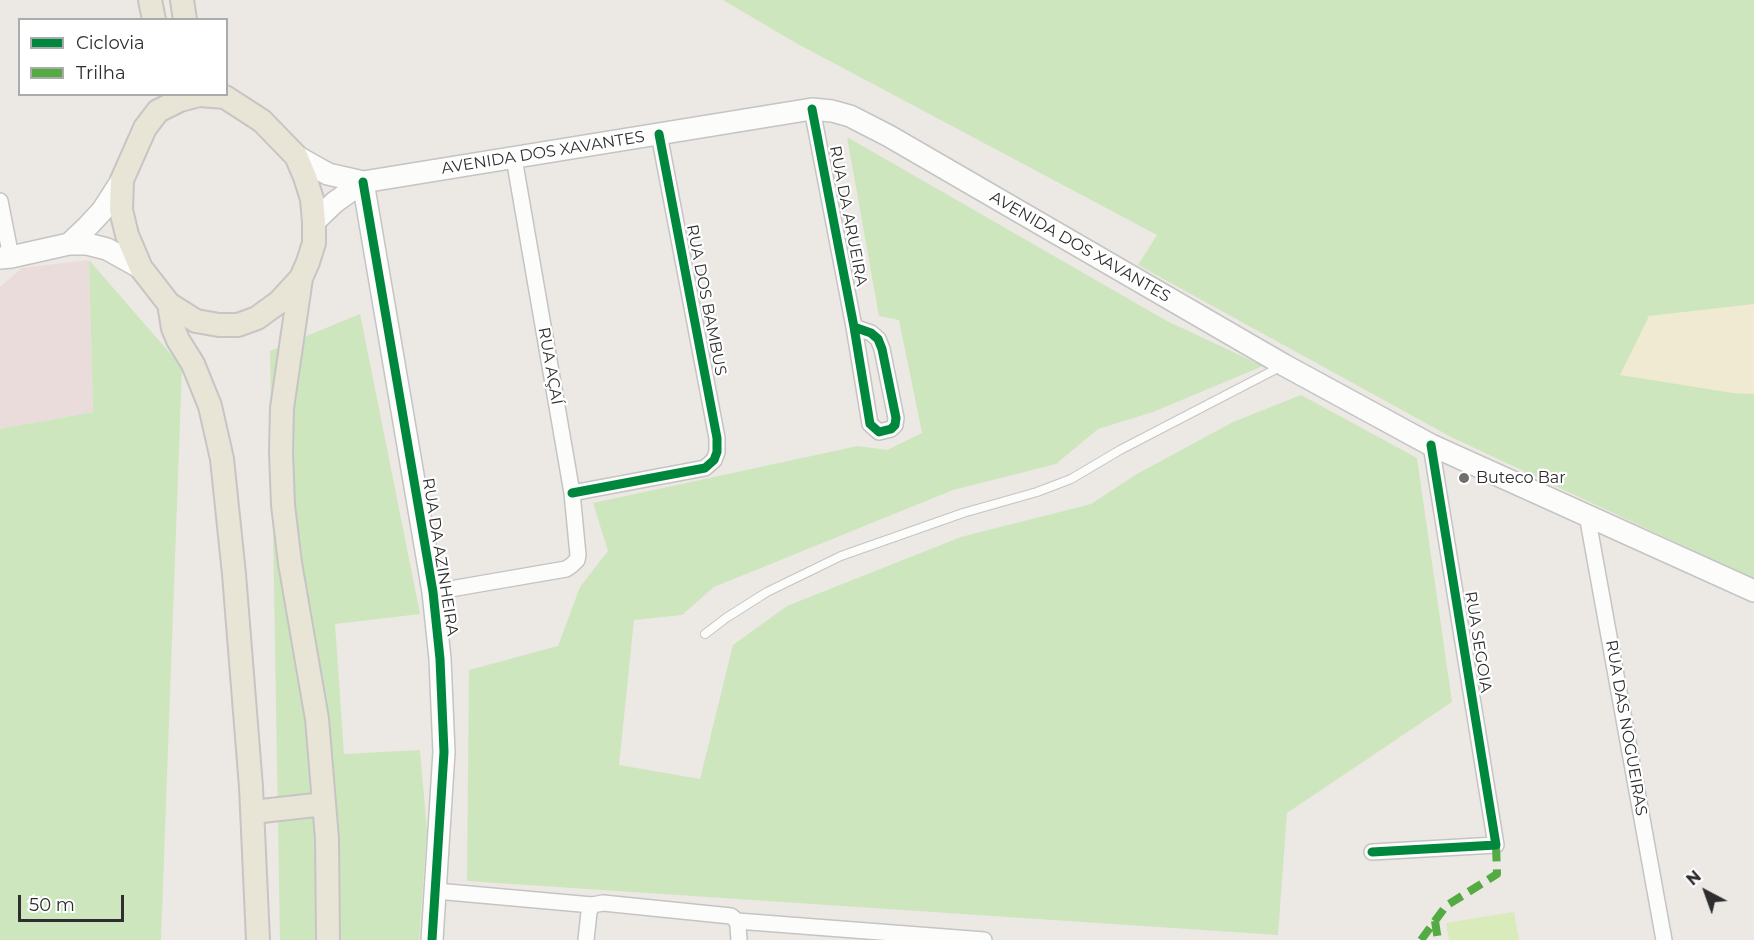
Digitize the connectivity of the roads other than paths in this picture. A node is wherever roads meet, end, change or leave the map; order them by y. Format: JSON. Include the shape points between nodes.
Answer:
{"nodes":[{"id":1,"x":150,"y":0,"type":"edge"},
{"id":2,"x":182,"y":0,"type":"edge"},
{"id":3,"x":154,"y":18,"type":"edge"},
{"id":4,"x":185,"y":18,"type":"edge"},
{"id":5,"x":193,"y":96,"type":"edge"},
{"id":6,"x":224,"y":96,"type":"edge"},
{"id":7,"x":160,"y":103,"type":"edge"},
{"id":8,"x":812,"y":109,"type":"junction"},
{"id":9,"x":659,"y":134,"type":"junction"},
{"id":10,"x":296,"y":156,"type":"junction"},
{"id":11,"x":514,"y":158,"type":"junction"},
{"id":12,"x":122,"y":180,"type":"junction"},
{"id":13,"x":363,"y":182,"type":"junction"},
{"id":14,"x":0,"y":201,"type":"edge"},
{"id":15,"x":314,"y":222,"type":"junction"},
{"id":16,"x":69,"y":244,"type":"junction"},
{"id":17,"x":6,"y":257,"type":"edge"},
{"id":18,"x":141,"y":268,"type":"junction"},
{"id":19,"x":301,"y":278,"type":"junction"},
{"id":20,"x":168,"y":304,"type":"junction"},
{"id":21,"x":854,"y":327,"type":"junction"},
{"id":22,"x":1284,"y":365,"type":"junction"},
{"id":23,"x":1431,"y":445,"type":"junction"},
{"id":24,"x":572,"y":493,"type":"junction"},
{"id":25,"x":1587,"y":516,"type":"junction"},
{"id":26,"x":1754,"y":591,"type":"edge"},
{"id":27,"x":433,"y":592,"type":"junction"},
{"id":28,"x":705,"y":634,"type":"dead end"},
{"id":29,"x":324,"y":804,"type":"junction"},
{"id":30,"x":253,"y":812,"type":"junction"},
{"id":31,"x":1371,"y":852,"type":"dead end"},
{"id":32,"x":436,"y":891,"type":"junction"},
{"id":33,"x":592,"y":904,"type":"junction"},
{"id":34,"x":734,"y":919,"type":"junction"},
{"id":35,"x":895,"y":937,"type":"edge"},
{"id":36,"x":258,"y":940,"type":"edge"},
{"id":37,"x":328,"y":940,"type":"edge"},
{"id":38,"x":432,"y":940,"type":"edge"},
{"id":39,"x":586,"y":940,"type":"edge"},
{"id":40,"x":739,"y":940,"type":"edge"},
{"id":41,"x":984,"y":940,"type":"edge"},
{"id":42,"x":1664,"y":940,"type":"edge"}],
"edges":[{"from":1,"to":3,"type":"main road"},
{"from":2,"to":4,"type":"main road"},
{"from":5,"to":7,"type":"main road"},
{"from":6,"to":10,"type":"main road","via":[[262,121]]},
{"from":7,"to":12,"type":"main road"},
{"from":8,"to":9,"type":"main road","name":"AVENIDA DOS XAVANTES"},
{"from":8,"to":21,"type":"street","name":"RUA DA ARUEIRA"},
{"from":8,"to":22,"type":"main road","name":"AVENIDA DOS XAVANTES","via":[[850,116],[889,136]]},
{"from":9,"to":11,"type":"main road","name":"AVENIDA DOS XAVANTES"},
{"from":9,"to":24,"type":"street","name":"RUA DOS BAMBUS","via":[[717,452],[705,468]]},
{"from":10,"to":13,"type":"main road","name":"AVENIDA DOS XAVANTES","via":[[328,174]]},
{"from":10,"to":15,"type":"main road","via":[[312,199]]},
{"from":11,"to":13,"type":"main road","name":"AVENIDA DOS XAVANTES"},
{"from":11,"to":24,"type":"street","name":"RUA AÇAÍ"},
{"from":12,"to":16,"type":"main road","via":[[102,211]]},
{"from":12,"to":18,"type":"main road","via":[[121,210]]},
{"from":13,"to":15,"type":"main road","name":"AVENIDA DOS XAVANTES"},
{"from":13,"to":27,"type":"main road","name":"RUA DA AZINHEIRA"},
{"from":14,"to":17,"type":"street"},
{"from":15,"to":19,"type":"main road","via":[[314,243]]},
{"from":16,"to":17,"type":"main road"},
{"from":16,"to":18,"type":"main road","via":[[87,243],[108,249]]},
{"from":18,"to":20,"type":"main road"},
{"from":19,"to":20,"type":"main road","via":[[279,302],[257,318],[238,325],[196,321]]},
{"from":19,"to":29,"type":"main road","via":[[282,408],[283,505],[316,719]]},
{"from":20,"to":30,"type":"main road","via":[[178,340],[202,382],[222,459]]},
{"from":21,"to":21,"type":"street","name":"RUA DA ARUEIRA","via":[[872,333],[882,349],[896,418],[891,429],[879,432],[870,424]]},
{"from":22,"to":23,"type":"main road","name":"AVENIDA DOS XAVANTES"},
{"from":22,"to":28,"type":"lane","via":[[1071,479],[841,556],[767,592]]},
{"from":23,"to":25,"type":"main road","name":"AVENIDA DOS XAVANTES"},
{"from":23,"to":31,"type":"street","name":"RUA SEGOIA","via":[[1496,845]]},
{"from":24,"to":27,"type":"street","name":"RUA AÇAÍ","via":[[578,555],[572,565]]},
{"from":25,"to":26,"type":"main road","name":"AVENIDA DOS XAVANTES"},
{"from":25,"to":42,"type":"street","name":"RUA DAS NOGUEIRAS"},
{"from":27,"to":32,"type":"main road","name":"RUA DA AZINHEIRA","via":[[444,752]]},
{"from":29,"to":30,"type":"main road"},
{"from":29,"to":37,"type":"main road"},
{"from":30,"to":36,"type":"main road"},
{"from":32,"to":33,"type":"street"},
{"from":32,"to":38,"type":"main road","name":"RUA DA AZINHEIRA"},
{"from":33,"to":34,"type":"street"},
{"from":33,"to":39,"type":"street"},
{"from":34,"to":35,"type":"street"},
{"from":34,"to":40,"type":"street"},
{"from":35,"to":41,"type":"street"}]}
